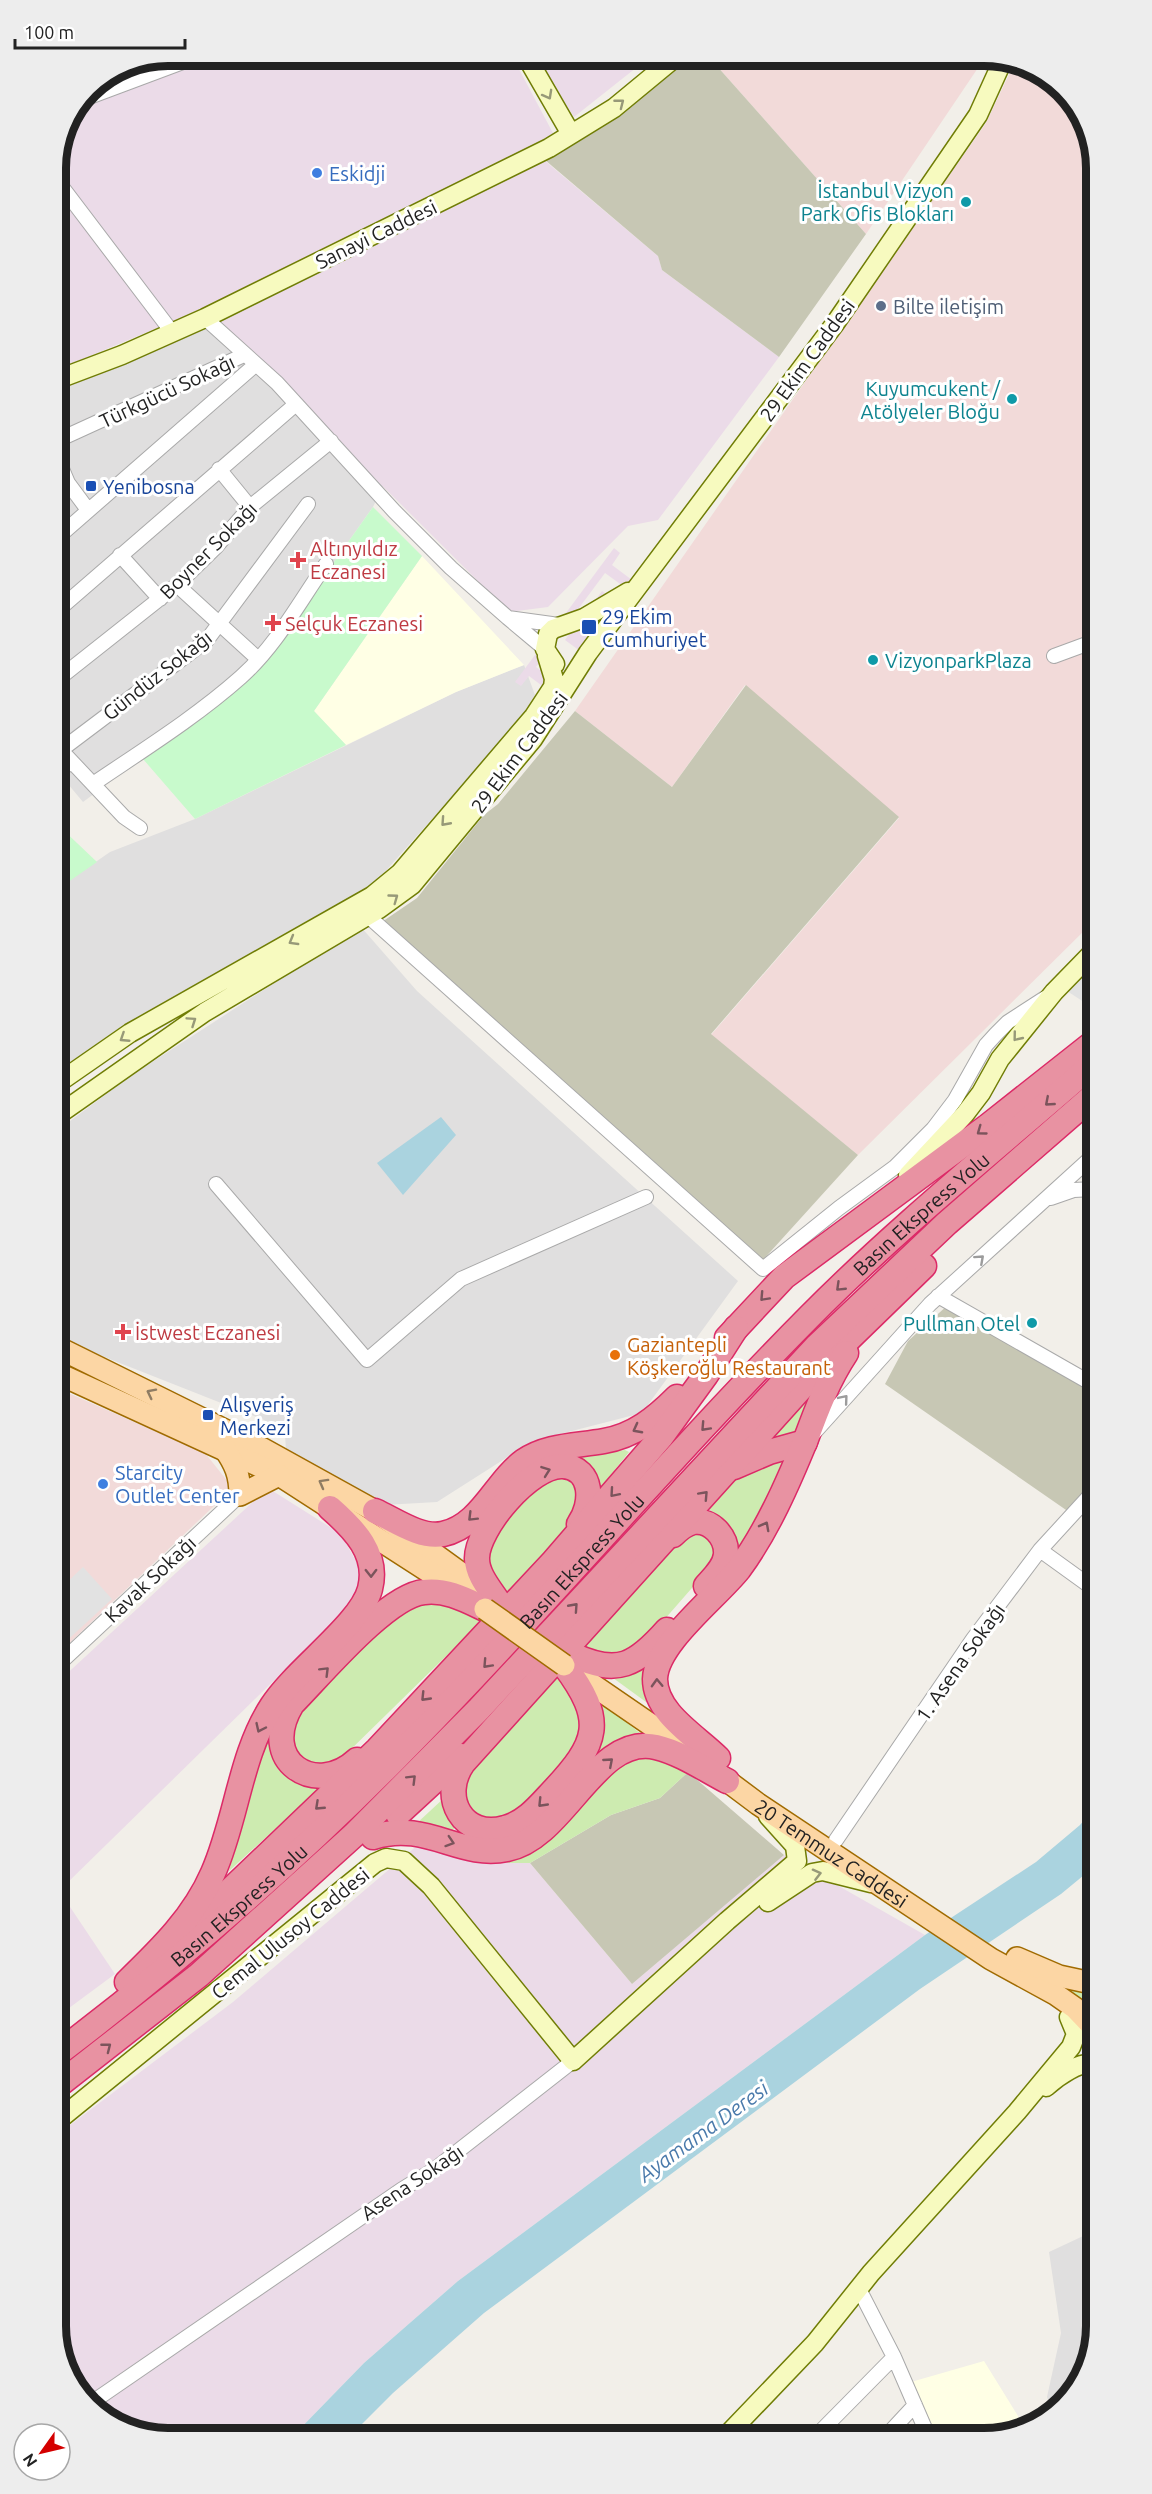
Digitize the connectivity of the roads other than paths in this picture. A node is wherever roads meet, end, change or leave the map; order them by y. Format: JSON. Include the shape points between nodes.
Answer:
{"nodes":[{"id":1,"x":172,"y":66,"type":"edge"},
{"id":2,"x":532,"y":66,"type":"edge"},
{"id":3,"x":665,"y":66,"type":"edge"},
{"id":4,"x":1000,"y":67,"type":"edge"},
{"id":5,"x":99,"y":94,"type":"edge"},
{"id":6,"x":571,"y":135,"type":"junction"},
{"id":7,"x":66,"y":191,"type":"edge"},
{"id":8,"x":205,"y":318,"type":"junction"},
{"id":9,"x":172,"y":332,"type":"junction"},
{"id":10,"x":244,"y":355,"type":"junction"},
{"id":11,"x":255,"y":365,"type":"junction"},
{"id":12,"x":66,"y":376,"type":"edge"},
{"id":13,"x":296,"y":404,"type":"junction"},
{"id":14,"x":66,"y":436,"type":"edge"},
{"id":15,"x":331,"y":441,"type":"junction"},
{"id":16,"x":219,"y":470,"type":"junction"},
{"id":17,"x":66,"y":490,"type":"edge"},
{"id":18,"x":308,"y":504,"type":"dead end"},
{"id":19,"x":249,"y":507,"type":"junction"},
{"id":20,"x":88,"y":510,"type":"junction"},
{"id":21,"x":66,"y":530,"type":"edge"},
{"id":22,"x":120,"y":555,"type":"junction"},
{"id":23,"x":327,"y":564,"type":"dead end"},
{"id":24,"x":642,"y":582,"type":"junction"},
{"id":25,"x":177,"y":585,"type":"junction"},
{"id":26,"x":159,"y":599,"type":"junction"},
{"id":27,"x":66,"y":603,"type":"edge"},
{"id":28,"x":508,"y":618,"type":"junction"},
{"id":29,"x":220,"y":624,"type":"junction"},
{"id":30,"x":563,"y":624,"type":"junction"},
{"id":31,"x":1086,"y":644,"type":"edge"},
{"id":32,"x":546,"y":653,"type":"junction"},
{"id":33,"x":1054,"y":656,"type":"dead end"},
{"id":34,"x":257,"y":658,"type":"junction"},
{"id":35,"x":586,"y":658,"type":"junction"},
{"id":36,"x":66,"y":673,"type":"edge"},
{"id":37,"x":66,"y":743,"type":"edge"},
{"id":38,"x":66,"y":756,"type":"edge"},
{"id":39,"x":71,"y":761,"type":"junction"},
{"id":40,"x":66,"y":766,"type":"edge"},
{"id":41,"x":93,"y":784,"type":"junction"},
{"id":42,"x":140,"y":828,"type":"dead end"},
{"id":43,"x":368,"y":916,"type":"junction"},
{"id":44,"x":1086,"y":959,"type":"edge"},
{"id":45,"x":1054,"y":992,"type":"junction"},
{"id":46,"x":1086,"y":1049,"type":"edge"},
{"id":47,"x":1086,"y":1070,"type":"edge"},
{"id":48,"x":66,"y":1078,"type":"edge"},
{"id":49,"x":1086,"y":1102,"type":"edge"},
{"id":50,"x":66,"y":1109,"type":"edge"},
{"id":51,"x":1086,"y":1112,"type":"edge"},
{"id":52,"x":1086,"y":1162,"type":"edge"},
{"id":53,"x":216,"y":1184,"type":"dead end"},
{"id":54,"x":1086,"y":1189,"type":"edge"},
{"id":55,"x":646,"y":1197,"type":"dead end"},
{"id":56,"x":1041,"y":1203,"type":"junction"},
{"id":57,"x":875,"y":1209,"type":"junction"},
{"id":58,"x":938,"y":1296,"type":"junction"},
{"id":59,"x":890,"y":1299,"type":"junction"},
{"id":60,"x":736,"y":1328,"type":"junction"},
{"id":61,"x":66,"y":1351,"type":"edge"},
{"id":62,"x":66,"y":1359,"type":"edge"},
{"id":63,"x":111,"y":1373,"type":"junction"},
{"id":64,"x":66,"y":1377,"type":"edge"},
{"id":65,"x":1086,"y":1380,"type":"edge"},
{"id":66,"x":805,"y":1442,"type":"junction"},
{"id":67,"x":224,"y":1448,"type":"junction"},
{"id":68,"x":726,"y":1471,"type":"junction"},
{"id":69,"x":279,"y":1475,"type":"junction"},
{"id":70,"x":240,"y":1495,"type":"junction"},
{"id":71,"x":1086,"y":1500,"type":"edge"},
{"id":72,"x":330,"y":1508,"type":"junction"},
{"id":73,"x":375,"y":1511,"type":"junction"},
{"id":74,"x":655,"y":1550,"type":"junction"},
{"id":75,"x":1040,"y":1550,"type":"junction"},
{"id":76,"x":552,"y":1563,"type":"junction"},
{"id":77,"x":1086,"y":1583,"type":"edge"},
{"id":78,"x":491,"y":1604,"type":"junction"},
{"id":79,"x":66,"y":1657,"type":"edge"},
{"id":80,"x":568,"y":1660,"type":"junction"},
{"id":81,"x":404,"y":1719,"type":"junction"},
{"id":82,"x":490,"y":1731,"type":"junction"},
{"id":83,"x":718,"y":1758,"type":"junction"},
{"id":84,"x":727,"y":1780,"type":"junction"},
{"id":85,"x":758,"y":1804,"type":"junction"},
{"id":86,"x":373,"y":1837,"type":"junction"},
{"id":87,"x":836,"y":1840,"type":"junction"},
{"id":88,"x":879,"y":1885,"type":"junction"},
{"id":89,"x":909,"y":1896,"type":"junction"},
{"id":90,"x":713,"y":1936,"type":"junction"},
{"id":91,"x":996,"y":1955,"type":"junction"},
{"id":92,"x":199,"y":1975,"type":"junction"},
{"id":93,"x":128,"y":1982,"type":"junction"},
{"id":94,"x":1086,"y":1982,"type":"edge"},
{"id":95,"x":1069,"y":2017,"type":"junction"},
{"id":96,"x":1086,"y":2020,"type":"edge"},
{"id":97,"x":1086,"y":2035,"type":"edge"},
{"id":98,"x":66,"y":2044,"type":"edge"},
{"id":99,"x":66,"y":2046,"type":"edge"},
{"id":100,"x":573,"y":2061,"type":"junction"},
{"id":101,"x":1086,"y":2064,"type":"edge"},
{"id":102,"x":66,"y":2079,"type":"edge"},
{"id":103,"x":1017,"y":2112,"type":"junction"},
{"id":104,"x":66,"y":2114,"type":"edge"},
{"id":105,"x":859,"y":2289,"type":"junction"},
{"id":106,"x":894,"y":2357,"type":"junction"},
{"id":107,"x":97,"y":2399,"type":"edge"},
{"id":108,"x":915,"y":2405,"type":"junction"},
{"id":109,"x":734,"y":2428,"type":"edge"},
{"id":110,"x":824,"y":2428,"type":"edge"},
{"id":111,"x":894,"y":2428,"type":"edge"},
{"id":112,"x":925,"y":2428,"type":"edge"}],
"edges":[{"from":1,"to":5,"type":"street"},
{"from":2,"to":6,"type":"main road","one_way":true},
{"from":6,"to":3,"type":"main road","name":"Sanayi Caddesi","one_way":true,"via":[[614,108]]},
{"from":4,"to":24,"type":"main road","name":"29 Ekim Caddesi","via":[[978,115],[834,325]]},
{"from":6,"to":8,"type":"main road","name":"Sanayi Caddesi"},
{"from":7,"to":9,"type":"street"},
{"from":8,"to":9,"type":"main road","name":"Sanayi Caddesi"},
{"from":8,"to":10,"type":"street"},
{"from":9,"to":12,"type":"main road","name":"Sanayi Caddesi"},
{"from":10,"to":11,"type":"street"},
{"from":10,"to":14,"type":"street","name":"Türkgücü Sokağı"},
{"from":11,"to":13,"type":"street"},
{"from":11,"to":20,"type":"street"},
{"from":13,"to":15,"type":"street"},
{"from":13,"to":16,"type":"street"},
{"from":15,"to":19,"type":"street","name":"Boyner Sokağı"},
{"from":15,"to":28,"type":"street","via":[[394,511]]},
{"from":16,"to":19,"type":"street"},
{"from":16,"to":22,"type":"street"},
{"from":17,"to":20,"type":"street"},
{"from":18,"to":29,"type":"street","name":"Gündüz Sokağı"},
{"from":19,"to":25,"type":"street","name":"Boyner Sokağı","via":[[216,548]]},
{"from":20,"to":21,"type":"street"},
{"from":22,"to":26,"type":"street"},
{"from":22,"to":27,"type":"street"},
{"from":23,"to":34,"type":"street"},
{"from":24,"to":30,"type":"main road","via":[[611,603]]},
{"from":24,"to":35,"type":"main road","name":"29 Ekim Caddesi"},
{"from":25,"to":26,"type":"street","name":"Boyner Sokağı"},
{"from":25,"to":29,"type":"street"},
{"from":26,"to":36,"type":"street","name":"Boyner Sokağı"},
{"from":28,"to":30,"type":"street"},
{"from":28,"to":32,"type":"street"},
{"from":29,"to":34,"type":"street"},
{"from":29,"to":37,"type":"street","name":"Gündüz Sokağı","via":[[207,640]]},
{"from":30,"to":32,"type":"main road","via":[[548,634]]},
{"from":30,"to":35,"type":"main road","via":[[585,633]]},
{"from":31,"to":33,"type":"street"},
{"from":32,"to":35,"type":"main road","via":[[552,662],[565,668]]},
{"from":32,"to":48,"type":"main road","name":"29 Ekim Caddesi","one_way":true,"via":[[554,679],[548,698],[400,873],[372,896],[130,1033]]},
{"from":34,"to":41,"type":"street","via":[[242,676]]},
{"from":43,"to":35,"type":"main road","name":"29 Ekim Caddesi","one_way":true,"via":[[412,885],[453,837],[533,738]]},
{"from":38,"to":39,"type":"street"},
{"from":39,"to":40,"type":"street"},
{"from":39,"to":41,"type":"street"},
{"from":41,"to":42,"type":"street"},
{"from":43,"to":45,"type":"street","via":[[763,1269],[895,1167],[950,1108],[986,1045],[1008,1022]]},
{"from":50,"to":43,"type":"main road","name":"29 Ekim Caddesi","one_way":true,"via":[[205,1012]]},
{"from":44,"to":45,"type":"main road"},
{"from":45,"to":57,"type":"main road","one_way":true,"via":[[1000,1059],[965,1114]]},
{"from":46,"to":57,"type":"highway","one_way":true},
{"from":47,"to":99,"type":"highway","name":"Basın Ekspress Yolu","one_way":true,"via":[[900,1232],[811,1316],[461,1692],[339,1815],[202,1940]]},
{"from":92,"to":49,"type":"highway","name":"Basın Ekspress Yolu","one_way":true,"via":[[420,1771],[845,1318]]},
{"from":51,"to":59,"type":"highway"},
{"from":52,"to":56,"type":"street"},
{"from":53,"to":55,"type":"street","via":[[367,1360],[461,1279]]},
{"from":54,"to":56,"type":"street"},
{"from":58,"to":56,"type":"street","one_way":true},
{"from":57,"to":60,"type":"highway","one_way":true,"via":[[784,1277]]},
{"from":58,"to":65,"type":"street"},
{"from":66,"to":58,"type":"street","one_way":true},
{"from":59,"to":66,"type":"highway","via":[[839,1364]]},
{"from":59,"to":68,"type":"highway","via":[[820,1367]]},
{"from":60,"to":73,"type":"highway","one_way":true,"via":[[680,1394],[646,1424],[606,1441],[555,1448],[524,1461],[474,1516],[453,1532],[431,1535]]},
{"from":60,"to":76,"type":"highway","one_way":true,"via":[[661,1437]]},
{"from":61,"to":63,"type":"main road"},
{"from":62,"to":63,"type":"main road"},
{"from":73,"to":63,"type":"main road","one_way":true,"via":[[263,1449]]},
{"from":64,"to":67,"type":"main road"},
{"from":66,"to":68,"type":"highway","via":[[769,1452]]},
{"from":83,"to":66,"type":"highway","one_way":true,"via":[[666,1710],[657,1695],[657,1668],[667,1648],[723,1589],[752,1549]]},
{"from":67,"to":69,"type":"main road"},
{"from":67,"to":70,"type":"main road","via":[[236,1467]]},
{"from":74,"to":68,"type":"highway","one_way":true},
{"from":69,"to":70,"type":"main road"},
{"from":69,"to":72,"type":"main road"},
{"from":70,"to":79,"type":"street","name":"Kavak Sokağı"},
{"from":71,"to":75,"type":"street","name":"1. Asena Sokağı"},
{"from":72,"to":78,"type":"main road"},
{"from":72,"to":93,"type":"highway","one_way":true,"via":[[351,1527],[370,1560],[371,1582],[365,1602],[271,1707],[254,1742],[225,1842],[204,1892],[176,1932]]},
{"from":73,"to":78,"type":"main road"},
{"from":74,"to":80,"type":"highway","via":[[693,1522],[718,1531],[726,1553],[716,1575],[639,1658],[628,1664],[606,1666]]},
{"from":74,"to":82,"type":"highway"},
{"from":75,"to":77,"type":"street"},
{"from":75,"to":87,"type":"street","name":"1. Asena Sokağı","via":[[973,1639]]},
{"from":78,"to":76,"type":"highway","one_way":true,"via":[[476,1561],[483,1534],[526,1481],[564,1466],[581,1476],[590,1497],[588,1509]]},
{"from":76,"to":81,"type":"highway","one_way":true},
{"from":78,"to":80,"type":"main road"},
{"from":81,"to":78,"type":"highway","one_way":true,"via":[[353,1764],[332,1773],[310,1775],[301,1771],[285,1758],[280,1746],[284,1717],[292,1704],[371,1625],[405,1597],[437,1591]]},
{"from":80,"to":82,"type":"highway","one_way":true,"via":[[587,1699],[592,1730],[587,1746],[572,1771],[533,1812],[514,1826],[492,1830],[468,1822],[452,1799],[456,1772]]},
{"from":80,"to":83,"type":"main road"},
{"from":80,"to":84,"type":"main road","name":"20 Temmuz Caddesi"},
{"from":81,"to":93,"type":"highway","one_way":true,"via":[[351,1776],[169,1949]]},
{"from":82,"to":86,"type":"highway"},
{"from":83,"to":87,"type":"main road"},
{"from":84,"to":85,"type":"main road","name":"20 Temmuz Caddesi"},
{"from":86,"to":84,"type":"highway","one_way":true,"via":[[413,1831],[483,1851],[521,1846],[548,1827],[611,1759],[634,1747],[667,1751]]},
{"from":85,"to":88,"type":"main road","name":"20 Temmuz Caddesi"},
{"from":85,"to":90,"type":"main road","via":[[795,1846],[797,1861]]},
{"from":86,"to":92,"type":"highway","via":[[256,1938]]},
{"from":87,"to":89,"type":"main road"},
{"from":88,"to":89,"type":"main road","name":"20 Temmuz Caddesi"},
{"from":90,"to":88,"type":"main road","one_way":true,"via":[[812,1873],[823,1871]]},
{"from":89,"to":91,"type":"main road"},
{"from":90,"to":100,"type":"main road","name":"Asena Sokağı"},
{"from":91,"to":94,"type":"main road"},
{"from":91,"to":95,"type":"main road","via":[[1008,1976]]},
{"from":91,"to":96,"type":"main road"},
{"from":102,"to":92,"type":"highway","name":"Basın Ekspress Yolu","one_way":true},
{"from":93,"to":98,"type":"highway","via":[[81,2024]]},
{"from":95,"to":97,"type":"main road"},
{"from":95,"to":103,"type":"main road","via":[[1076,2034],[1071,2047]]},
{"from":100,"to":104,"type":"main road","name":"Cemal Ulusoy Caddesi","via":[[431,1886],[404,1861],[386,1858],[359,1873]]},
{"from":100,"to":107,"type":"street","name":"Asena Sokağı","via":[[435,2169]]},
{"from":101,"to":103,"type":"main road","via":[[1061,2076]]},
{"from":103,"to":105,"type":"main road"},
{"from":105,"to":106,"type":"street"},
{"from":105,"to":109,"type":"main road","via":[[815,2343]]},
{"from":106,"to":108,"type":"street"},
{"from":106,"to":110,"type":"street"},
{"from":108,"to":111,"type":"street"},
{"from":108,"to":112,"type":"street"}]}
